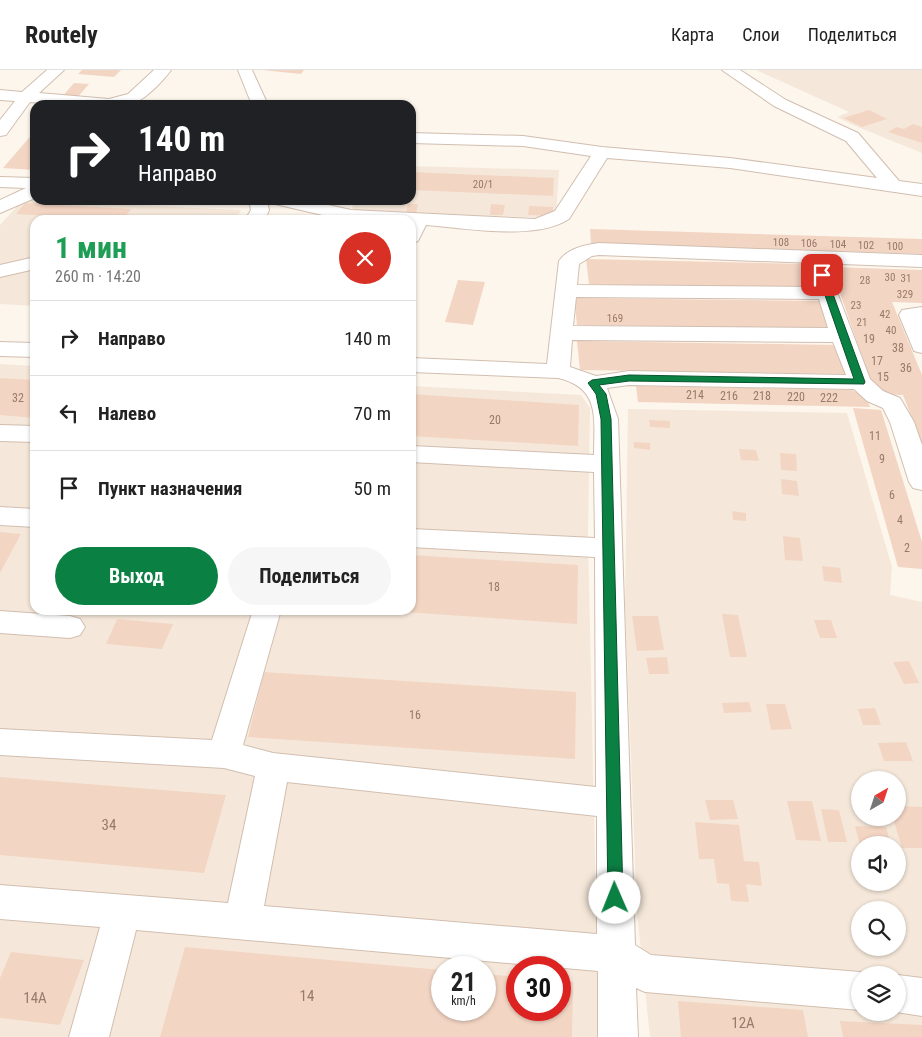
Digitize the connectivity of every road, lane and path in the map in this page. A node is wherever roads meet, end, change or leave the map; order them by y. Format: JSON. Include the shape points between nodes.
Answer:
{"nodes":[{"id":1,"x":56,"y":70,"type":"edge"},
{"id":2,"x":163,"y":70,"type":"edge"},
{"id":3,"x":730,"y":70,"type":"edge"},
{"id":4,"x":244,"y":71,"type":"edge"},
{"id":5,"x":0,"y":95,"type":"edge"},
{"id":6,"x":26,"y":97,"type":"junction"},
{"id":7,"x":62,"y":100,"type":"edge"},
{"id":8,"x":127,"y":100,"type":"edge"},
{"id":9,"x":258,"y":100,"type":"edge"},
{"id":10,"x":0,"y":131,"type":"edge"},
{"id":11,"x":416,"y":138,"type":"edge"},
{"id":12,"x":602,"y":152,"type":"junction"},
{"id":13,"x":0,"y":182,"type":"edge"},
{"id":14,"x":30,"y":183,"type":"edge"},
{"id":15,"x":892,"y":185,"type":"junction"},
{"id":16,"x":922,"y":190,"type":"edge"},
{"id":17,"x":30,"y":193,"type":"edge"},
{"id":18,"x":304,"y":205,"type":"edge"},
{"id":19,"x":0,"y":207,"type":"edge"},
{"id":20,"x":347,"y":215,"type":"edge"},
{"id":21,"x":416,"y":219,"type":"edge"},
{"id":22,"x":419,"y":219,"type":"junction"},
{"id":23,"x":416,"y":226,"type":"edge"},
{"id":24,"x":816,"y":257,"type":"junction"},
{"id":25,"x":922,"y":261,"type":"edge"},
{"id":26,"x":30,"y":264,"type":"edge"},
{"id":27,"x":0,"y":271,"type":"edge"},
{"id":28,"x":0,"y":278,"type":"edge"},
{"id":29,"x":30,"y":280,"type":"edge"},
{"id":30,"x":566,"y":291,"type":"junction"},
{"id":31,"x":827,"y":293,"type":"junction"},
{"id":32,"x":922,"y":313,"type":"edge"},
{"id":33,"x":561,"y":333,"type":"junction"},
{"id":34,"x":842,"y":335,"type":"junction"},
{"id":35,"x":922,"y":346,"type":"edge"},
{"id":36,"x":0,"y":349,"type":"edge"},
{"id":37,"x":30,"y":350,"type":"edge"},
{"id":38,"x":416,"y":365,"type":"edge"},
{"id":39,"x":558,"y":371,"type":"junction"},
{"id":40,"x":860,"y":382,"type":"junction"},
{"id":41,"x":592,"y":383,"type":"junction"},
{"id":42,"x":0,"y":433,"type":"edge"},
{"id":43,"x":30,"y":434,"type":"edge"},
{"id":44,"x":416,"y":454,"type":"edge"},
{"id":45,"x":607,"y":464,"type":"junction"},
{"id":46,"x":922,"y":482,"type":"edge"},
{"id":47,"x":0,"y":516,"type":"edge"},
{"id":48,"x":30,"y":518,"type":"edge"},
{"id":49,"x":416,"y":538,"type":"edge"},
{"id":50,"x":609,"y":548,"type":"junction"},
{"id":51,"x":266,"y":615,"type":"edge"},
{"id":52,"x":0,"y":622,"type":"edge"},
{"id":53,"x":70,"y":627,"type":"dead end"},
{"id":54,"x":0,"y":742,"type":"edge"},
{"id":55,"x":224,"y":754,"type":"junction"},
{"id":56,"x":273,"y":768,"type":"junction"},
{"id":57,"x":614,"y":803,"type":"junction"},
{"id":58,"x":0,"y":902,"type":"edge"},
{"id":59,"x":123,"y":912,"type":"junction"},
{"id":60,"x":243,"y":922,"type":"junction"},
{"id":61,"x":616,"y":954,"type":"junction"},
{"id":62,"x":851,"y":990,"type":"edge"},
{"id":63,"x":906,"y":995,"type":"edge"},
{"id":64,"x":922,"y":996,"type":"edge"},
{"id":65,"x":89,"y":1037,"type":"edge"},
{"id":66,"x":618,"y":1037,"type":"edge"}],
"edges":[{"from":1,"to":6,"type":"street"},
{"from":2,"to":8,"type":"street"},
{"from":3,"to":15,"type":"street","via":[[780,103],[852,137]]},
{"from":4,"to":9,"type":"street"},
{"from":5,"to":6,"type":"street"},
{"from":6,"to":7,"type":"street"},
{"from":6,"to":10,"type":"street"},
{"from":11,"to":12,"type":"street","via":[[524,141]]},
{"from":12,"to":15,"type":"street","via":[[730,163]]},
{"from":12,"to":22,"type":"street","via":[[562,215],[554,221],[524,226]]},
{"from":13,"to":14,"type":"street"},
{"from":15,"to":16,"type":"street"},
{"from":17,"to":19,"type":"street"},
{"from":18,"to":20,"type":"street"},
{"from":21,"to":22,"type":"street"},
{"from":22,"to":23,"type":"street"},
{"from":24,"to":25,"type":"street"},
{"from":24,"to":30,"type":"street","via":[[599,249],[586,251],[569,261]]},
{"from":24,"to":31,"type":"street"},
{"from":26,"to":27,"type":"street"},
{"from":28,"to":29,"type":"street"},
{"from":30,"to":31,"type":"street"},
{"from":30,"to":33,"type":"street"},
{"from":31,"to":34,"type":"street"},
{"from":32,"to":35,"type":"street","via":[[910,315]]},
{"from":33,"to":34,"type":"street"},
{"from":33,"to":39,"type":"street"},
{"from":34,"to":40,"type":"street"},
{"from":36,"to":37,"type":"street"},
{"from":38,"to":39,"type":"street"},
{"from":39,"to":41,"type":"street","via":[[579,375]]},
{"from":40,"to":41,"type":"street","via":[[629,378]]},
{"from":40,"to":46,"type":"street","via":[[875,396],[892,403],[902,422]]},
{"from":41,"to":45,"type":"street","via":[[601,394],[606,419]]},
{"from":42,"to":43,"type":"street"},
{"from":44,"to":45,"type":"street"},
{"from":45,"to":50,"type":"street"},
{"from":47,"to":48,"type":"street"},
{"from":49,"to":50,"type":"street"},
{"from":50,"to":57,"type":"street"},
{"from":51,"to":55,"type":"street"},
{"from":52,"to":53,"type":"street"},
{"from":54,"to":55,"type":"street"},
{"from":55,"to":56,"type":"street"},
{"from":56,"to":57,"type":"street"},
{"from":56,"to":60,"type":"street"},
{"from":57,"to":61,"type":"street"},
{"from":58,"to":59,"type":"street"},
{"from":59,"to":60,"type":"street"},
{"from":59,"to":65,"type":"street"},
{"from":60,"to":61,"type":"street"},
{"from":61,"to":62,"type":"street","via":[[645,973]]},
{"from":61,"to":66,"type":"street"},
{"from":63,"to":64,"type":"street"}]}
